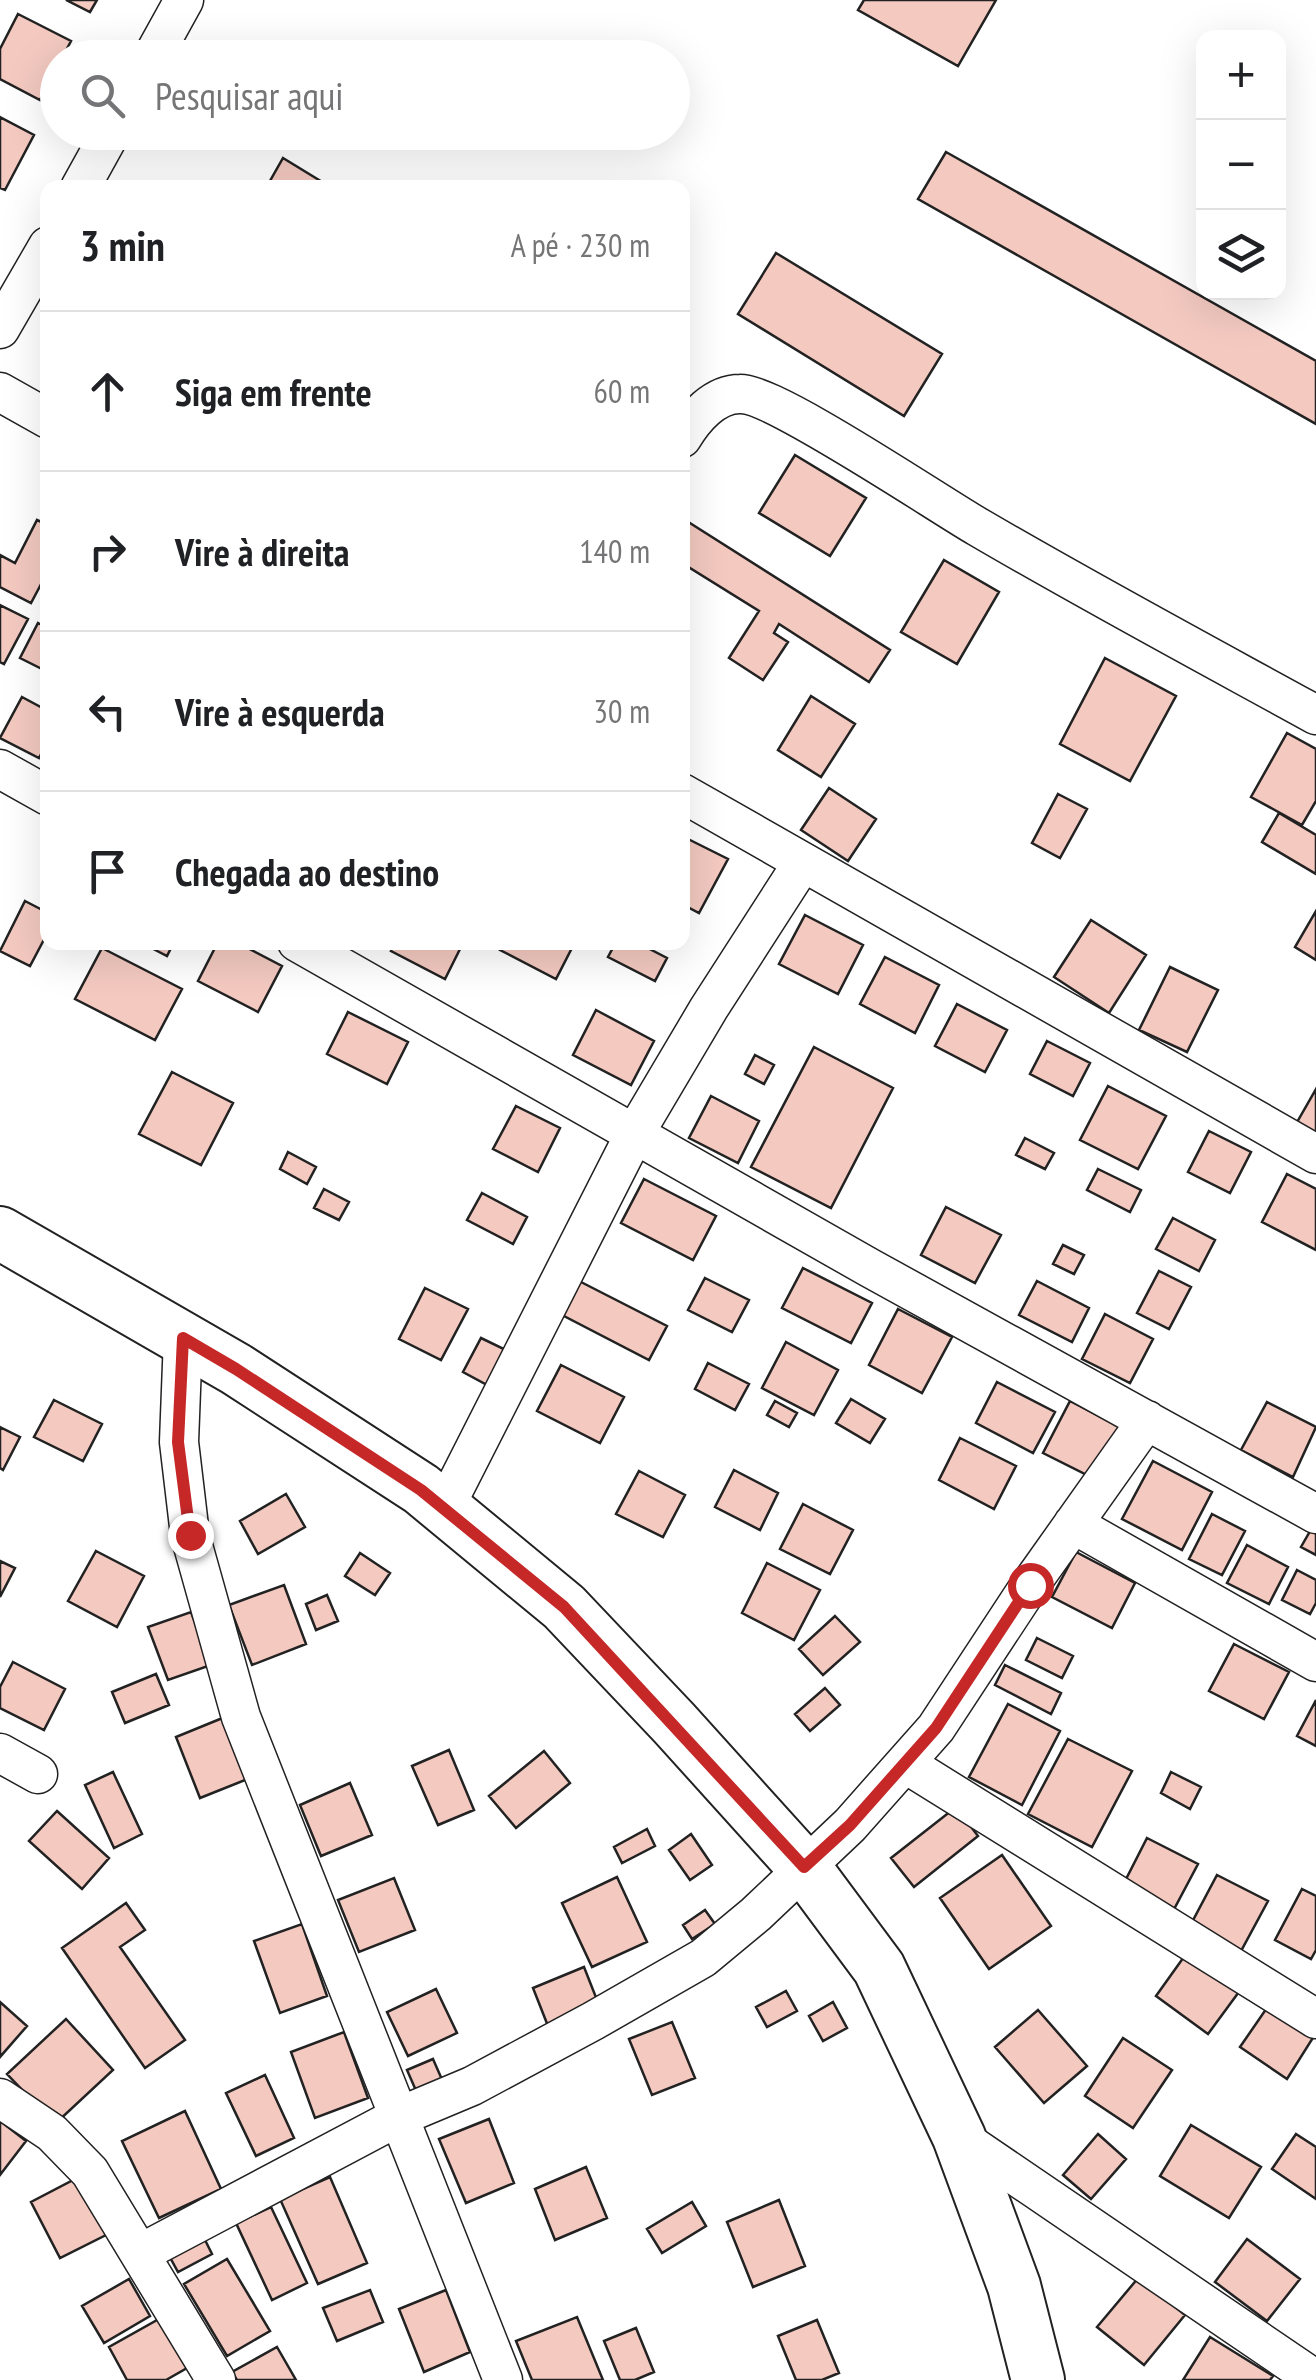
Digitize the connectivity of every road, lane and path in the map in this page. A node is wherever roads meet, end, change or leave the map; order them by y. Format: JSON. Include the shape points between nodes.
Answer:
{"nodes":[{"id":1,"x":184,"y":0,"type":"edge"},
{"id":2,"x":162,"y":40,"type":"edge"},
{"id":3,"x":101,"y":150,"type":"edge"},
{"id":4,"x":84,"y":180,"type":"edge"},
{"id":5,"x":40,"y":260,"type":"edge"},
{"id":6,"x":0,"y":329,"type":"edge"},
{"id":7,"x":0,"y":392,"type":"edge"},
{"id":8,"x":40,"y":414,"type":"edge"},
{"id":9,"x":690,"y":425,"type":"edge"},
{"id":10,"x":1316,"y":716,"type":"edge"},
{"id":11,"x":0,"y":769,"type":"edge"},
{"id":12,"x":40,"y":792,"type":"edge"},
{"id":13,"x":690,"y":798,"type":"edge"},
{"id":14,"x":803,"y":862,"type":"junction"},
{"id":15,"x":310,"y":950,"type":"edge"},
{"id":16,"x":636,"y":1132,"type":"junction"},
{"id":17,"x":1316,"y":1154,"type":"edge"},
{"id":18,"x":0,"y":1233,"type":"edge"},
{"id":19,"x":183,"y":1338,"type":"junction"},
{"id":20,"x":1146,"y":1420,"type":"junction"},
{"id":21,"x":444,"y":1509,"type":"junction"},
{"id":22,"x":1316,"y":1514,"type":"edge"},
{"id":23,"x":1073,"y":1524,"type":"junction"},
{"id":24,"x":1316,"y":1662,"type":"edge"},
{"id":25,"x":0,"y":1753,"type":"edge"},
{"id":26,"x":906,"y":1764,"type":"junction"},
{"id":27,"x":38,"y":1774,"type":"dead end"},
{"id":28,"x":804,"y":1867,"type":"junction"},
{"id":29,"x":1316,"y":2020,"type":"edge"},
{"id":30,"x":0,"y":2098,"type":"edge"},
{"id":31,"x":398,"y":2117,"type":"junction"},
{"id":32,"x":959,"y":2137,"type":"junction"},
{"id":33,"x":141,"y":2254,"type":"junction"},
{"id":34,"x":216,"y":2380,"type":"edge"},
{"id":35,"x":503,"y":2380,"type":"edge"},
{"id":36,"x":1038,"y":2380,"type":"edge"},
{"id":37,"x":1316,"y":2380,"type":"edge"}],
"edges":[{"from":1,"to":2,"type":"street"},
{"from":3,"to":4,"type":"street"},
{"from":5,"to":6,"type":"street"},
{"from":7,"to":8,"type":"street"},
{"from":9,"to":10,"type":"street","via":[[714,402],[741,394],[784,410]]},
{"from":11,"to":12,"type":"street"},
{"from":13,"to":14,"type":"street"},
{"from":14,"to":16,"type":"street"},
{"from":14,"to":17,"type":"street"},
{"from":15,"to":16,"type":"street"},
{"from":16,"to":20,"type":"street"},
{"from":16,"to":21,"type":"street"},
{"from":18,"to":19,"type":"main road"},
{"from":19,"to":21,"type":"main road"},
{"from":19,"to":31,"type":"street","via":[[178,1442],[205,1590],[241,1717]]},
{"from":20,"to":22,"type":"street"},
{"from":20,"to":23,"type":"street"},
{"from":21,"to":28,"type":"main road","via":[[564,1607]]},
{"from":23,"to":24,"type":"street"},
{"from":23,"to":26,"type":"street"},
{"from":25,"to":27,"type":"street"},
{"from":26,"to":28,"type":"street"},
{"from":26,"to":29,"type":"street"},
{"from":28,"to":31,"type":"street","via":[[703,1958],[472,2086]]},
{"from":28,"to":32,"type":"main road","via":[[879,1968]]},
{"from":30,"to":33,"type":"street","via":[[52,2133],[90,2172]]},
{"from":31,"to":33,"type":"street"},
{"from":31,"to":35,"type":"street"},
{"from":32,"to":36,"type":"main road","via":[[1014,2286]]},
{"from":32,"to":37,"type":"street"},
{"from":33,"to":34,"type":"street"}]}
